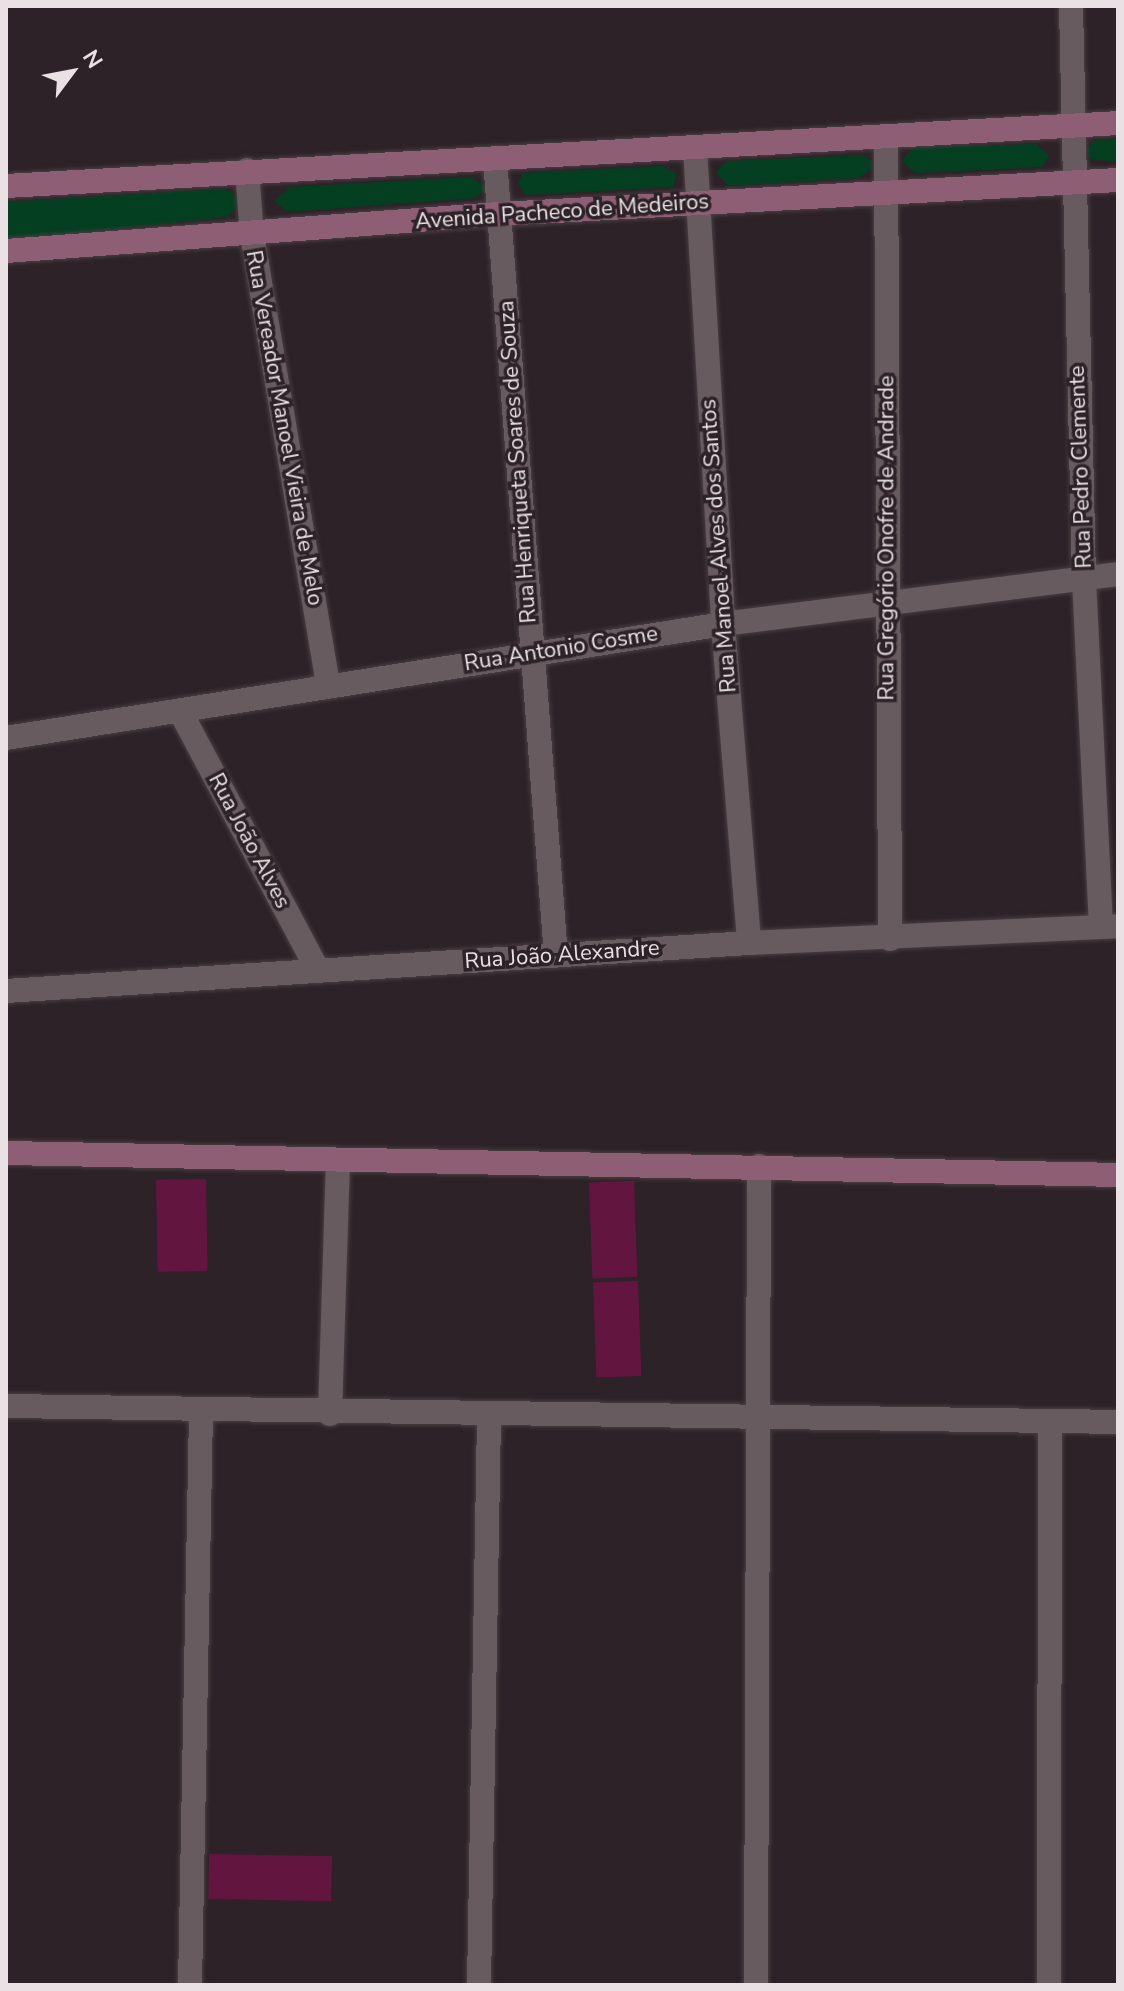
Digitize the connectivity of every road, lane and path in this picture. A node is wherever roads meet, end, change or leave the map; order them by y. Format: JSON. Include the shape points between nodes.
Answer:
{"nodes":[{"id":1,"x":1071,"y":6,"type":"edge"},
{"id":2,"x":1118,"y":123,"type":"edge"},
{"id":3,"x":1072,"y":126,"type":"junction"},
{"id":4,"x":886,"y":136,"type":"junction"},
{"id":5,"x":695,"y":148,"type":"junction"},
{"id":6,"x":495,"y":160,"type":"junction"},
{"id":7,"x":247,"y":170,"type":"junction"},
{"id":8,"x":1118,"y":180,"type":"edge"},
{"id":9,"x":1072,"y":183,"type":"junction"},
{"id":10,"x":6,"y":186,"type":"edge"},
{"id":11,"x":886,"y":191,"type":"junction"},
{"id":12,"x":697,"y":202,"type":"junction"},
{"id":13,"x":500,"y":214,"type":"junction"},
{"id":14,"x":252,"y":235,"type":"junction"},
{"id":15,"x":6,"y":251,"type":"edge"},
{"id":16,"x":1118,"y":574,"type":"edge"},
{"id":17,"x":1084,"y":579,"type":"junction"},
{"id":18,"x":887,"y":605,"type":"junction"},
{"id":19,"x":723,"y":624,"type":"junction"},
{"id":20,"x":532,"y":653,"type":"junction"},
{"id":21,"x":328,"y":686,"type":"junction"},
{"id":22,"x":180,"y":711,"type":"junction"},
{"id":23,"x":6,"y":738,"type":"edge"},
{"id":24,"x":1110,"y":927,"type":"edge"},
{"id":25,"x":890,"y":939,"type":"junction"},
{"id":26,"x":749,"y":943,"type":"junction"},
{"id":27,"x":556,"y":956,"type":"junction"},
{"id":28,"x":318,"y":971,"type":"junction"},
{"id":29,"x":6,"y":991,"type":"edge"},
{"id":30,"x":6,"y":1153,"type":"edge"},
{"id":31,"x":338,"y":1160,"type":"junction"},
{"id":32,"x":759,"y":1166,"type":"junction"},
{"id":33,"x":1118,"y":1175,"type":"edge"},
{"id":34,"x":6,"y":1406,"type":"edge"},
{"id":35,"x":201,"y":1410,"type":"junction"},
{"id":36,"x":330,"y":1414,"type":"junction"},
{"id":37,"x":489,"y":1416,"type":"junction"},
{"id":38,"x":757,"y":1419,"type":"junction"},
{"id":39,"x":1050,"y":1422,"type":"junction"},
{"id":40,"x":1116,"y":1422,"type":"edge"},
{"id":41,"x":190,"y":1985,"type":"edge"},
{"id":42,"x":479,"y":1985,"type":"edge"},
{"id":43,"x":756,"y":1985,"type":"edge"},
{"id":44,"x":1049,"y":1985,"type":"edge"}],
"edges":[{"from":1,"to":3,"type":"street","name":"Rua Pedro Clemente"},
{"from":2,"to":3,"type":"street"},
{"from":3,"to":4,"type":"street"},
{"from":3,"to":9,"type":"street","name":"Rua Pedro Clemente"},
{"from":4,"to":5,"type":"street"},
{"from":4,"to":11,"type":"street","name":"Rua Gregório Onofre de Andrade"},
{"from":5,"to":6,"type":"street"},
{"from":5,"to":12,"type":"street","name":"Rua Manoel Alves dos Santos"},
{"from":6,"to":7,"type":"street"},
{"from":6,"to":13,"type":"street","name":"Rua Henriqueta Soares de Souza"},
{"from":7,"to":10,"type":"street"},
{"from":7,"to":14,"type":"street","name":"Rua Vereador Manoel Vieira de Melo"},
{"from":8,"to":9,"type":"street","name":"Avenida Pacheco de Medeiros"},
{"from":9,"to":11,"type":"street","name":"Avenida Pacheco de Medeiros"},
{"from":9,"to":17,"type":"street","name":"Rua Pedro Clemente"},
{"from":11,"to":12,"type":"street","name":"Avenida Pacheco de Medeiros"},
{"from":11,"to":18,"type":"street","name":"Rua Gregório Onofre de Andrade"},
{"from":12,"to":13,"type":"street","name":"Avenida Pacheco de Medeiros"},
{"from":12,"to":19,"type":"street","name":"Rua Manoel Alves dos Santos"},
{"from":13,"to":14,"type":"street","name":"Avenida Pacheco de Medeiros"},
{"from":13,"to":20,"type":"street","name":"Rua Henriqueta Soares de Souza"},
{"from":14,"to":15,"type":"street","name":"Avenida Pacheco de Medeiros"},
{"from":14,"to":21,"type":"street","name":"Rua Vereador Manoel Vieira de Melo"},
{"from":16,"to":17,"type":"street","name":"Rua Antonio Cosme"},
{"from":17,"to":18,"type":"street","name":"Rua Antonio Cosme"},
{"from":17,"to":24,"type":"street","name":"Rua Pedro Clemente"},
{"from":18,"to":19,"type":"street","name":"Rua Antonio Cosme"},
{"from":18,"to":25,"type":"street","name":"Rua Gregório Onofre de Andrade"},
{"from":19,"to":20,"type":"street","name":"Rua Antonio Cosme"},
{"from":19,"to":26,"type":"street","name":"Rua Manoel Alves dos Santos"},
{"from":20,"to":21,"type":"street","name":"Rua Antonio Cosme"},
{"from":20,"to":27,"type":"street","name":"Rua Henriqueta Soares de Souza"},
{"from":21,"to":22,"type":"street","name":"Rua Antonio Cosme"},
{"from":22,"to":23,"type":"street","name":"Rua Antonio Cosme"},
{"from":22,"to":28,"type":"street","name":"Rua João Alves"},
{"from":24,"to":25,"type":"street","name":"Rua João Alexandre"},
{"from":25,"to":26,"type":"street","name":"Rua João Alexandre"},
{"from":26,"to":27,"type":"street","name":"Rua João Alexandre"},
{"from":27,"to":28,"type":"street","name":"Rua João Alexandre"},
{"from":28,"to":29,"type":"street","name":"Rua João Alexandre"},
{"from":30,"to":31,"type":"street"},
{"from":31,"to":32,"type":"street"},
{"from":31,"to":36,"type":"street"},
{"from":32,"to":33,"type":"street"},
{"from":32,"to":38,"type":"street"},
{"from":34,"to":35,"type":"street"},
{"from":35,"to":36,"type":"street"},
{"from":35,"to":41,"type":"street"},
{"from":36,"to":37,"type":"street"},
{"from":37,"to":38,"type":"street"},
{"from":37,"to":42,"type":"street"},
{"from":38,"to":39,"type":"street"},
{"from":38,"to":43,"type":"street"},
{"from":39,"to":40,"type":"street"},
{"from":39,"to":44,"type":"street"}]}
